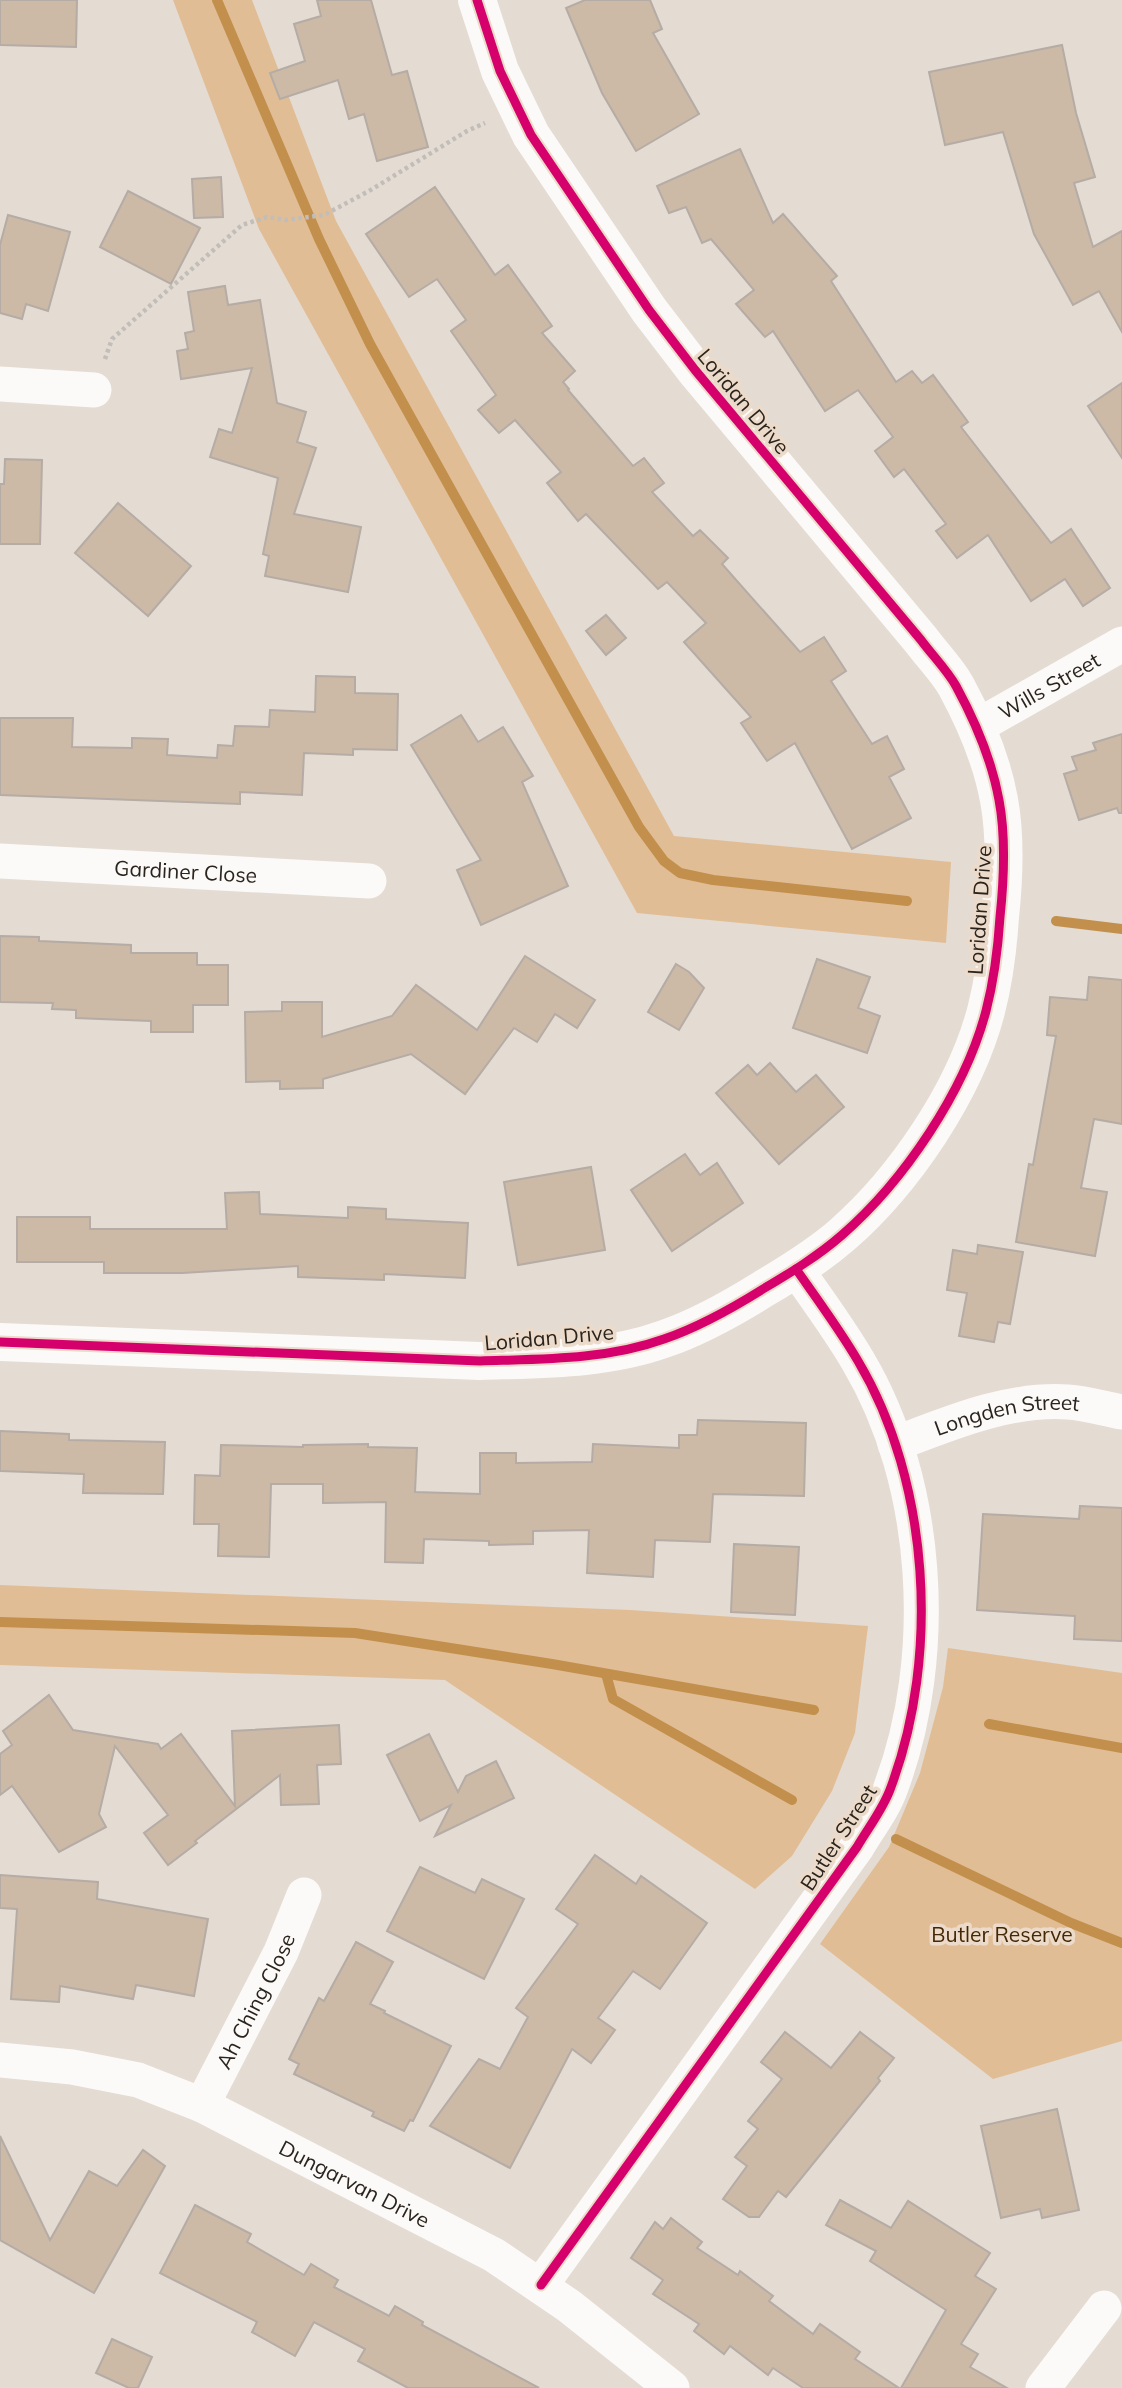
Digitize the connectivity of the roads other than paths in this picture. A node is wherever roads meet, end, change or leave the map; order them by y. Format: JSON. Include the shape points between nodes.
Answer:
{"nodes":[{"id":1,"x":477,"y":0,"type":"edge"},
{"id":2,"x":0,"y":384,"type":"edge"},
{"id":3,"x":94,"y":390,"type":"road end"},
{"id":4,"x":1122,"y":644,"type":"edge"},
{"id":5,"x":976,"y":727,"type":"junction"},
{"id":6,"x":0,"y":861,"type":"edge"},
{"id":7,"x":369,"y":881,"type":"dead end"},
{"id":8,"x":796,"y":1269,"type":"junction"},
{"id":9,"x":0,"y":1342,"type":"edge"},
{"id":10,"x":1122,"y":1412,"type":"edge"},
{"id":11,"x":895,"y":1444,"type":"junction"},
{"id":12,"x":304,"y":1895,"type":"dead end"},
{"id":13,"x":0,"y":2060,"type":"edge"},
{"id":14,"x":202,"y":2105,"type":"junction"},
{"id":15,"x":541,"y":2285,"type":"junction"},
{"id":16,"x":1104,"y":2308,"type":"dead end"},
{"id":17,"x":672,"y":2388,"type":"edge"},
{"id":18,"x":1042,"y":2388,"type":"edge"}],
"edges":[{"from":1,"to":5,"type":"street","name":"Loridan Drive","via":[[500,71],[531,135],[649,310],[921,640],[955,684]]},
{"from":2,"to":3,"type":"street"},
{"from":4,"to":5,"type":"street","name":"Wills Street"},
{"from":5,"to":8,"type":"street","name":"Loridan Drive","via":[[999,801],[1003,849],[998,953],[986,1012],[971,1055],[911,1161],[841,1236]]},
{"from":6,"to":7,"type":"street","name":"Gardiner Close"},
{"from":8,"to":9,"type":"street","name":"Loridan Drive","via":[[721,1315],[662,1340],[604,1353],[543,1359],[480,1361]]},
{"from":8,"to":11,"type":"street","name":"Butler Street","via":[[859,1362]]},
{"from":10,"to":11,"type":"street","name":"Longden Street","via":[[1068,1402],[997,1408]]},
{"from":11,"to":15,"type":"street","name":"Butler Street","via":[[911,1506],[922,1610],[910,1724],[891,1789],[857,1847]]},
{"from":12,"to":14,"type":"street","name":"Ah Ching Close","via":[[281,1952]]},
{"from":13,"to":14,"type":"street","name":"Dungarvan Drive","via":[[138,2080]]},
{"from":14,"to":15,"type":"street","name":"Dungarvan Drive","via":[[494,2255]]},
{"from":15,"to":17,"type":"street","name":"Dungarvan Drive"},
{"from":16,"to":18,"type":"street"}]}
